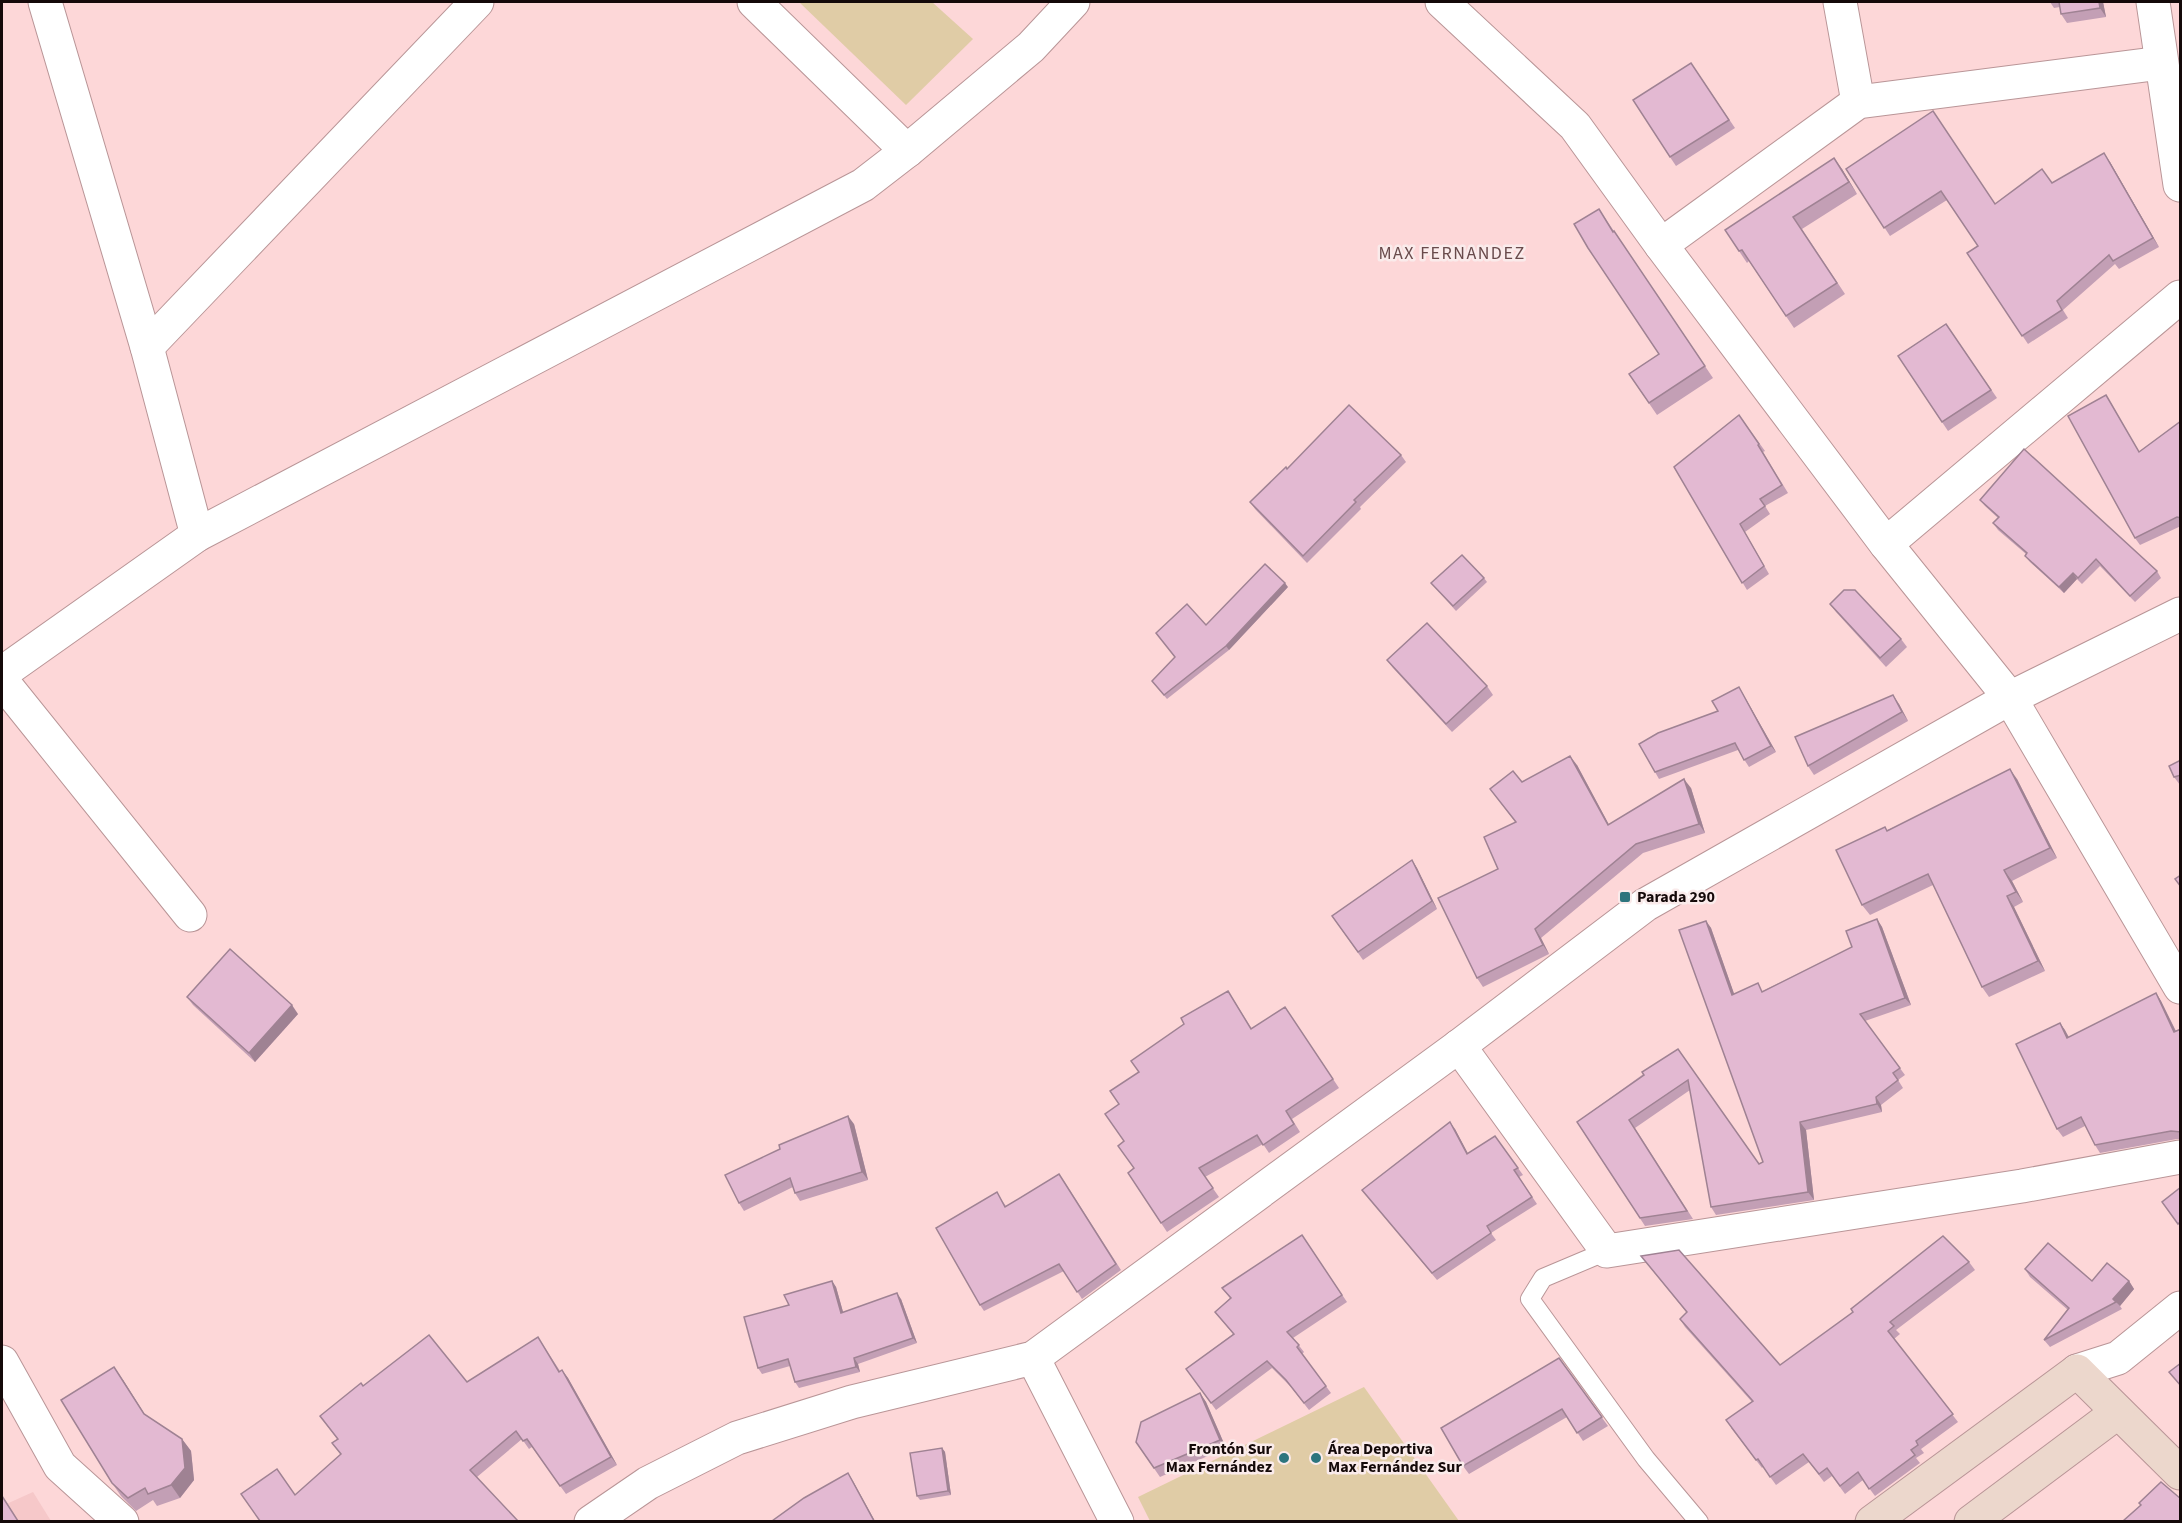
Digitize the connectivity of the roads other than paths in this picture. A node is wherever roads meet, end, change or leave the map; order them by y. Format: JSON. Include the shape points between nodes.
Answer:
{"nodes":[{"id":1,"x":45,"y":2,"type":"edge"},
{"id":2,"x":477,"y":2,"type":"edge"},
{"id":3,"x":754,"y":2,"type":"edge"},
{"id":4,"x":1073,"y":2,"type":"edge"},
{"id":5,"x":1442,"y":2,"type":"edge"},
{"id":6,"x":1840,"y":2,"type":"edge"},
{"id":7,"x":2153,"y":2,"type":"edge"},
{"id":8,"x":2161,"y":63,"type":"junction"},
{"id":9,"x":1858,"y":102,"type":"junction"},
{"id":10,"x":907,"y":151,"type":"junction"},
{"id":11,"x":2181,"y":186,"type":"edge"},
{"id":12,"x":1661,"y":245,"type":"junction"},
{"id":13,"x":2181,"y":297,"type":"edge"},
{"id":14,"x":147,"y":347,"type":"junction"},
{"id":15,"x":197,"y":535,"type":"junction"},
{"id":16,"x":1886,"y":544,"type":"junction"},
{"id":17,"x":2181,"y":614,"type":"edge"},
{"id":18,"x":2,"y":674,"type":"edge"},
{"id":19,"x":2,"y":681,"type":"edge"},
{"id":20,"x":2010,"y":698,"type":"junction"},
{"id":21,"x":190,"y":915,"type":"dead end"},
{"id":22,"x":2181,"y":987,"type":"edge"},
{"id":23,"x":1459,"y":1046,"type":"junction"},
{"id":24,"x":2181,"y":1157,"type":"edge"},
{"id":25,"x":1607,"y":1251,"type":"junction"},
{"id":26,"x":2181,"y":1308,"type":"edge"},
{"id":27,"x":1032,"y":1358,"type":"junction"},
{"id":28,"x":2,"y":1362,"type":"edge"},
{"id":29,"x":2077,"y":1371,"type":"junction"},
{"id":30,"x":2118,"y":1412,"type":"junction"},
{"id":31,"x":2181,"y":1473,"type":"edge"},
{"id":32,"x":122,"y":1521,"type":"edge"},
{"id":33,"x":591,"y":1521,"type":"edge"},
{"id":34,"x":1117,"y":1521,"type":"edge"},
{"id":35,"x":1699,"y":1521,"type":"edge"},
{"id":36,"x":1872,"y":1521,"type":"edge"},
{"id":37,"x":1971,"y":1521,"type":"edge"}],
"edges":[{"from":1,"to":14,"type":"street"},
{"from":2,"to":14,"type":"street"},
{"from":3,"to":10,"type":"street"},
{"from":4,"to":10,"type":"street","via":[[1031,47]]},
{"from":5,"to":12,"type":"street","via":[[1575,126]]},
{"from":6,"to":9,"type":"street"},
{"from":7,"to":8,"type":"street"},
{"from":8,"to":9,"type":"street"},
{"from":8,"to":11,"type":"street"},
{"from":9,"to":12,"type":"street"},
{"from":10,"to":15,"type":"street","via":[[863,185]]},
{"from":12,"to":16,"type":"street"},
{"from":13,"to":16,"type":"street"},
{"from":14,"to":15,"type":"street"},
{"from":15,"to":18,"type":"street"},
{"from":16,"to":20,"type":"street"},
{"from":17,"to":20,"type":"street"},
{"from":19,"to":21,"type":"street"},
{"from":20,"to":22,"type":"street"},
{"from":20,"to":23,"type":"street","via":[[1645,905]]},
{"from":23,"to":25,"type":"street"},
{"from":23,"to":27,"type":"street"},
{"from":24,"to":25,"type":"street"},
{"from":25,"to":35,"type":"lane","via":[[1543,1278],[1530,1299],[1646,1459]]},
{"from":26,"to":29,"type":"street","via":[[2118,1358]]},
{"from":27,"to":33,"type":"street","via":[[852,1402],[737,1438],[648,1483]]},
{"from":27,"to":34,"type":"street"},
{"from":28,"to":32,"type":"street","via":[[60,1466]]},
{"from":29,"to":30,"type":"street"},
{"from":29,"to":36,"type":"street"},
{"from":30,"to":31,"type":"street"},
{"from":30,"to":37,"type":"street"}]}
